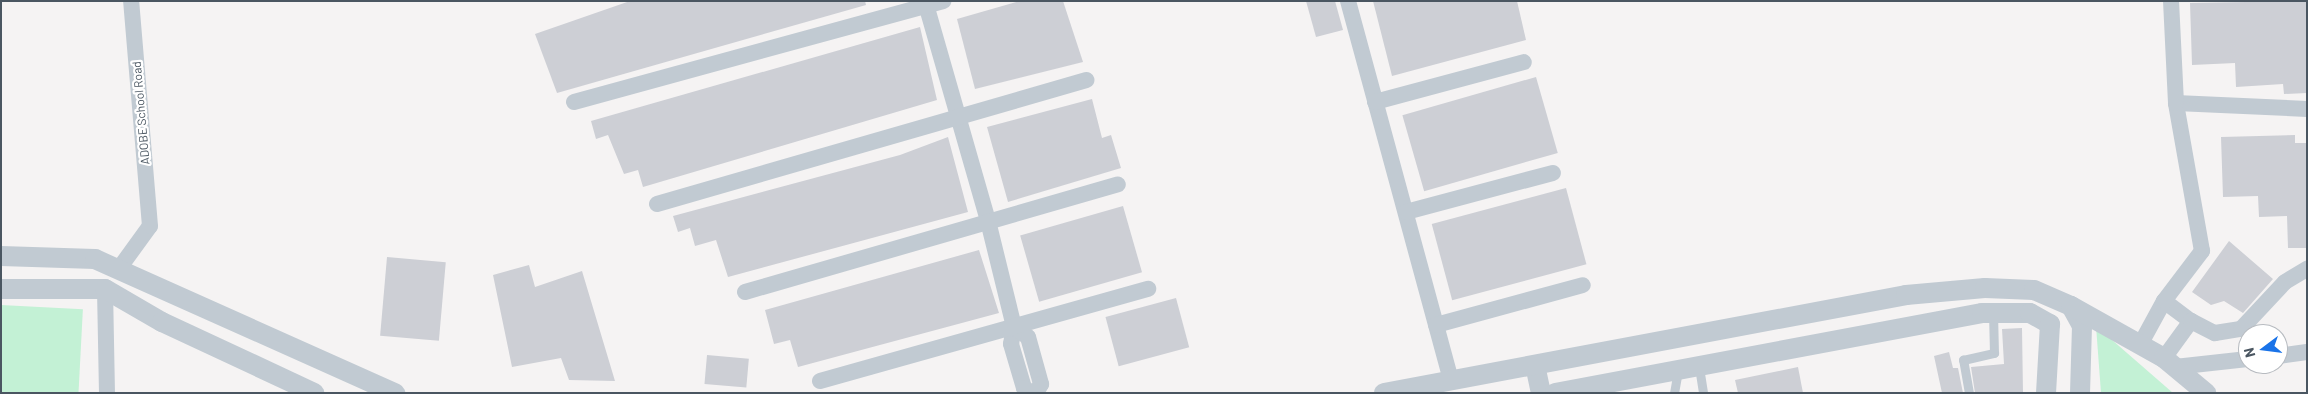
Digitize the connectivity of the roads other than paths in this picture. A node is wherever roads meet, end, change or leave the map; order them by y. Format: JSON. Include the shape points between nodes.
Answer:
{"nodes":[{"id":1,"x":131,"y":1,"type":"edge"},
{"id":2,"x":943,"y":1,"type":"edge"},
{"id":3,"x":1348,"y":1,"type":"edge"},
{"id":4,"x":2171,"y":1,"type":"edge"},
{"id":5,"x":926,"y":4,"type":"edge"},
{"id":6,"x":1524,"y":62,"type":"dead end"},
{"id":7,"x":1086,"y":80,"type":"dead end"},
{"id":8,"x":574,"y":102,"type":"dead end"},
{"id":9,"x":1375,"y":102,"type":"junction"},
{"id":10,"x":2176,"y":103,"type":"junction"},
{"id":11,"x":2307,"y":109,"type":"edge"},
{"id":12,"x":958,"y":117,"type":"junction"},
{"id":13,"x":1552,"y":173,"type":"dead end"},
{"id":14,"x":1118,"y":184,"type":"dead end"},
{"id":15,"x":658,"y":204,"type":"dead end"},
{"id":16,"x":1406,"y":212,"type":"junction"},
{"id":17,"x":988,"y":221,"type":"junction"},
{"id":18,"x":1,"y":256,"type":"edge"},
{"id":19,"x":2307,"y":269,"type":"edge"},
{"id":20,"x":118,"y":270,"type":"junction"},
{"id":21,"x":1583,"y":285,"type":"dead end"},
{"id":22,"x":1,"y":289,"type":"edge"},
{"id":23,"x":105,"y":289,"type":"junction"},
{"id":24,"x":1148,"y":289,"type":"dead end"},
{"id":25,"x":745,"y":292,"type":"dead end"},
{"id":26,"x":2164,"y":301,"type":"junction"},
{"id":27,"x":2072,"y":306,"type":"junction"},
{"id":28,"x":1993,"y":313,"type":"junction"},
{"id":29,"x":2191,"y":321,"type":"junction"},
{"id":30,"x":1436,"y":324,"type":"junction"},
{"id":31,"x":1014,"y":327,"type":"junction"},
{"id":32,"x":2140,"y":345,"type":"junction"},
{"id":33,"x":2307,"y":352,"type":"edge"},
{"id":34,"x":2288,"y":355,"type":"edge"},
{"id":35,"x":2238,"y":360,"type":"edge"},
{"id":36,"x":2169,"y":363,"type":"junction"},
{"id":37,"x":1535,"y":365,"type":"junction"},
{"id":38,"x":1698,"y":367,"type":"junction"},
{"id":39,"x":1678,"y":370,"type":"junction"},
{"id":40,"x":1451,"y":380,"type":"junction"},
{"id":41,"x":820,"y":382,"type":"dead end"},
{"id":42,"x":1603,"y":388,"type":"edge"},
{"id":43,"x":107,"y":393,"type":"edge"},
{"id":44,"x":314,"y":393,"type":"edge"},
{"id":45,"x":395,"y":393,"type":"edge"},
{"id":46,"x":1032,"y":393,"type":"edge"},
{"id":47,"x":1036,"y":393,"type":"edge"},
{"id":48,"x":1384,"y":393,"type":"edge"},
{"id":49,"x":1541,"y":393,"type":"edge"},
{"id":50,"x":1555,"y":393,"type":"edge"},
{"id":51,"x":1674,"y":393,"type":"edge"},
{"id":52,"x":1703,"y":393,"type":"edge"},
{"id":53,"x":1968,"y":393,"type":"edge"},
{"id":54,"x":2046,"y":393,"type":"edge"},
{"id":55,"x":2080,"y":393,"type":"edge"},
{"id":56,"x":2206,"y":393,"type":"edge"}],
"edges":[{"from":1,"to":20,"type":"street","name":"ADOBE School Road","via":[[150,226]]},
{"from":2,"to":5,"type":"street"},
{"from":3,"to":9,"type":"street"},
{"from":4,"to":10,"type":"street"},
{"from":5,"to":8,"type":"street"},
{"from":5,"to":12,"type":"street"},
{"from":6,"to":9,"type":"street"},
{"from":7,"to":12,"type":"street"},
{"from":9,"to":16,"type":"street"},
{"from":10,"to":11,"type":"street"},
{"from":10,"to":26,"type":"street","via":[[2202,250]]},
{"from":12,"to":15,"type":"street"},
{"from":12,"to":17,"type":"street"},
{"from":13,"to":16,"type":"street"},
{"from":14,"to":17,"type":"street"},
{"from":16,"to":30,"type":"street"},
{"from":17,"to":25,"type":"street"},
{"from":17,"to":31,"type":"street"},
{"from":18,"to":20,"type":"street","via":[[95,259]]},
{"from":19,"to":29,"type":"street","via":[[2284,282],[2240,329],[2215,332]]},
{"from":20,"to":45,"type":"street"},
{"from":21,"to":30,"type":"street"},
{"from":22,"to":23,"type":"street"},
{"from":23,"to":43,"type":"street"},
{"from":23,"to":44,"type":"street","via":[[162,322]]},
{"from":24,"to":31,"type":"street"},
{"from":26,"to":29,"type":"street"},
{"from":26,"to":32,"type":"street"},
{"from":27,"to":32,"type":"street"},
{"from":27,"to":37,"type":"street","via":[[2034,290],[1986,288],[1906,295]]},
{"from":27,"to":55,"type":"street","via":[[2082,326]]},
{"from":28,"to":38,"type":"street"},
{"from":28,"to":53,"type":"lane","via":[[1994,353],[1963,360]]},
{"from":28,"to":54,"type":"street","via":[[2030,313],[2050,324]]},
{"from":29,"to":36,"type":"street"},
{"from":30,"to":40,"type":"street"},
{"from":31,"to":41,"type":"street"},
{"from":31,"to":46,"type":"street","via":[[1011,344],[1024,388]]},
{"from":31,"to":47,"type":"street","via":[[1028,337],[1041,384]]},
{"from":32,"to":36,"type":"street"},
{"from":33,"to":34,"type":"street"},
{"from":35,"to":36,"type":"street"},
{"from":36,"to":56,"type":"street"},
{"from":37,"to":40,"type":"street"},
{"from":37,"to":49,"type":"street"},
{"from":38,"to":39,"type":"street"},
{"from":38,"to":52,"type":"lane"},
{"from":39,"to":42,"type":"street"},
{"from":39,"to":51,"type":"lane"},
{"from":40,"to":48,"type":"street"},
{"from":42,"to":50,"type":"street"}]}
